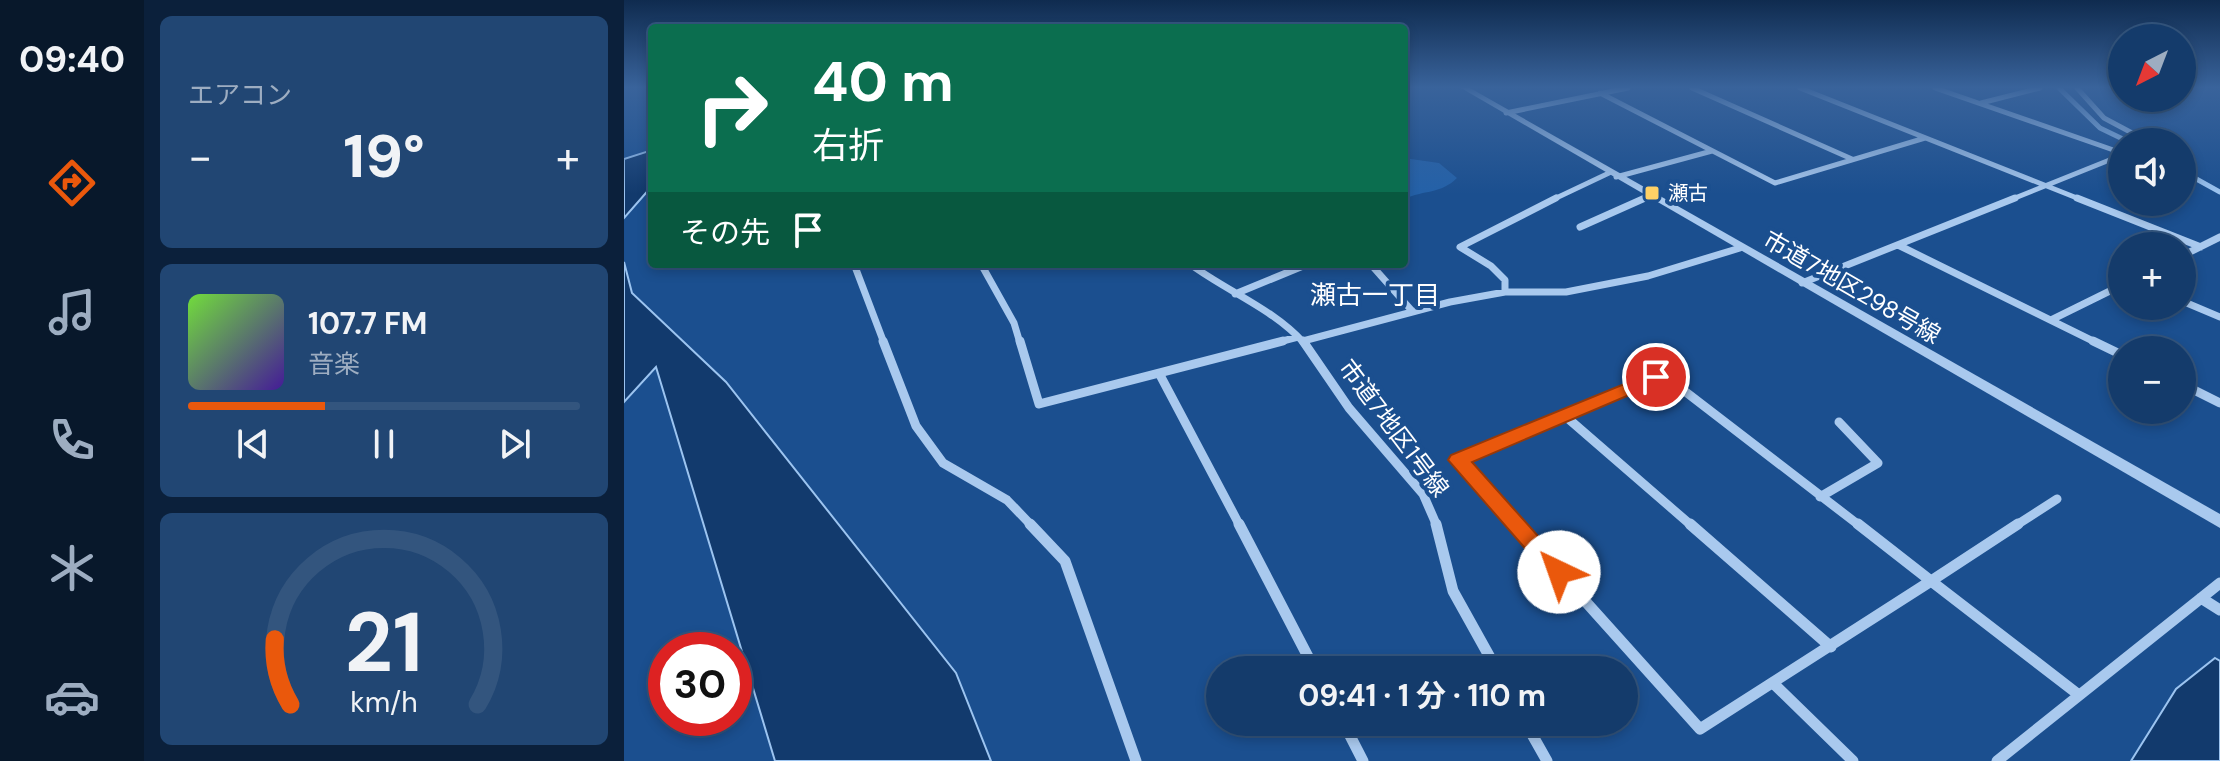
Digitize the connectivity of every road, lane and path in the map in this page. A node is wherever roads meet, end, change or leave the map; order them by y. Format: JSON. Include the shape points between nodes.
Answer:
{"nodes":[{"id":1,"x":1524,"y":124,"type":"edge"},
{"id":2,"x":1659,"y":124,"type":"edge"},
{"id":3,"x":1773,"y":124,"type":"edge"},
{"id":4,"x":1891,"y":124,"type":"edge"},
{"id":5,"x":2036,"y":124,"type":"edge"},
{"id":6,"x":1926,"y":137,"type":"junction"},
{"id":7,"x":2108,"y":149,"type":"edge"},
{"id":8,"x":1712,"y":151,"type":"junction"},
{"id":9,"x":1853,"y":159,"type":"junction"},
{"id":10,"x":2108,"y":160,"type":"edge"},
{"id":11,"x":1612,"y":175,"type":"junction"},
{"id":12,"x":2047,"y":186,"type":"junction"},
{"id":13,"x":1649,"y":196,"type":"junction"},
{"id":14,"x":1580,"y":227,"type":"dead end"},
{"id":15,"x":2220,"y":237,"type":"edge"},
{"id":16,"x":1898,"y":245,"type":"junction"},
{"id":17,"x":2201,"y":247,"type":"junction"},
{"id":18,"x":1740,"y":248,"type":"junction"},
{"id":19,"x":2196,"y":249,"type":"edge"},
{"id":20,"x":856,"y":268,"type":"edge"},
{"id":21,"x":983,"y":268,"type":"edge"},
{"id":22,"x":1194,"y":268,"type":"edge"},
{"id":23,"x":1298,"y":268,"type":"edge"},
{"id":24,"x":1374,"y":268,"type":"dead end"},
{"id":25,"x":1801,"y":284,"type":"junction"},
{"id":26,"x":1505,"y":292,"type":"junction"},
{"id":27,"x":2108,"y":292,"type":"edge"},
{"id":28,"x":1235,"y":294,"type":"junction"},
{"id":29,"x":2196,"y":307,"type":"edge"},
{"id":30,"x":1413,"y":312,"type":"junction"},
{"id":31,"x":2220,"y":317,"type":"edge"},
{"id":32,"x":2051,"y":320,"type":"junction"},
{"id":33,"x":1300,"y":339,"type":"junction"},
{"id":34,"x":2108,"y":348,"type":"edge"},
{"id":35,"x":1160,"y":375,"type":"junction"},
{"id":36,"x":2196,"y":391,"type":"edge"},
{"id":37,"x":2220,"y":403,"type":"edge"},
{"id":38,"x":1564,"y":415,"type":"junction"},
{"id":39,"x":1839,"y":422,"type":"dead end"},
{"id":40,"x":1820,"y":497,"type":"junction"},
{"id":41,"x":2057,"y":499,"type":"dead end"},
{"id":42,"x":2220,"y":522,"type":"edge"},
{"id":43,"x":1930,"y":582,"type":"junction"},
{"id":44,"x":2220,"y":583,"type":"edge"},
{"id":45,"x":2201,"y":598,"type":"junction"},
{"id":46,"x":2220,"y":610,"type":"edge"},
{"id":47,"x":1831,"y":647,"type":"junction"},
{"id":48,"x":1308,"y":656,"type":"edge"},
{"id":49,"x":1489,"y":656,"type":"edge"},
{"id":50,"x":1774,"y":684,"type":"junction"},
{"id":51,"x":2079,"y":695,"type":"junction"},
{"id":52,"x":1350,"y":736,"type":"edge"},
{"id":53,"x":1533,"y":736,"type":"edge"},
{"id":54,"x":1136,"y":761,"type":"edge"},
{"id":55,"x":1363,"y":761,"type":"edge"},
{"id":56,"x":1547,"y":761,"type":"edge"},
{"id":57,"x":1853,"y":761,"type":"edge"},
{"id":58,"x":1997,"y":761,"type":"edge"}],
"edges":[{"from":1,"to":11,"type":"street","name":"市道7地区298号線"},
{"from":2,"to":8,"type":"street"},
{"from":3,"to":9,"type":"street"},
{"from":4,"to":6,"type":"street"},
{"from":5,"to":7,"type":"street"},
{"from":6,"to":9,"type":"street"},
{"from":6,"to":12,"type":"street"},
{"from":8,"to":9,"type":"street","via":[[1775,183]]},
{"from":8,"to":11,"type":"street"},
{"from":10,"to":12,"type":"street"},
{"from":11,"to":13,"type":"street","name":"市道7地区298号線"},
{"from":11,"to":26,"type":"street","via":[[1547,200],[1529,215],[1460,247],[1491,266],[1505,280]]},
{"from":12,"to":16,"type":"street"},
{"from":12,"to":17,"type":"street"},
{"from":13,"to":14,"type":"street"},
{"from":13,"to":18,"type":"street","name":"市道7地区298号線"},
{"from":15,"to":17,"type":"street"},
{"from":16,"to":25,"type":"street"},
{"from":16,"to":32,"type":"street"},
{"from":17,"to":19,"type":"street"},
{"from":18,"to":25,"type":"street","name":"市道7地区298号線"},
{"from":18,"to":26,"type":"street","via":[[1648,276],[1566,292]]},
{"from":20,"to":54,"type":"street","via":[[916,426],[943,463],[1007,500],[1065,561]]},
{"from":21,"to":35,"type":"street","via":[[1014,323],[1039,404]]},
{"from":22,"to":28,"type":"street","name":"市道7地区1号線"},
{"from":23,"to":28,"type":"street"},
{"from":24,"to":30,"type":"street"},
{"from":25,"to":42,"type":"street","name":"市道7地区298号線"},
{"from":26,"to":30,"type":"street"},
{"from":27,"to":32,"type":"street"},
{"from":28,"to":33,"type":"street","name":"市道7地区1号線","via":[[1269,311]]},
{"from":29,"to":31,"type":"street"},
{"from":30,"to":33,"type":"street"},
{"from":32,"to":34,"type":"street"},
{"from":33,"to":35,"type":"street"},
{"from":33,"to":49,"type":"street","name":"市道7地区1号線","via":[[1349,408],[1423,494],[1453,591]]},
{"from":35,"to":48,"type":"street"},
{"from":36,"to":37,"type":"street"},
{"from":38,"to":40,"type":"street","via":[[1656,377],[1678,386]]},
{"from":38,"to":47,"type":"street"},
{"from":38,"to":50,"type":"street","via":[[1458,460],[1700,729]]},
{"from":39,"to":40,"type":"street","via":[[1878,463]]},
{"from":40,"to":43,"type":"street"},
{"from":41,"to":43,"type":"street"},
{"from":43,"to":47,"type":"street"},
{"from":43,"to":51,"type":"street"},
{"from":44,"to":45,"type":"street"},
{"from":45,"to":46,"type":"street"},
{"from":45,"to":51,"type":"street"},
{"from":47,"to":50,"type":"street"},
{"from":50,"to":57,"type":"street"},
{"from":51,"to":58,"type":"street"},
{"from":52,"to":55,"type":"street"},
{"from":53,"to":56,"type":"street"}]}
